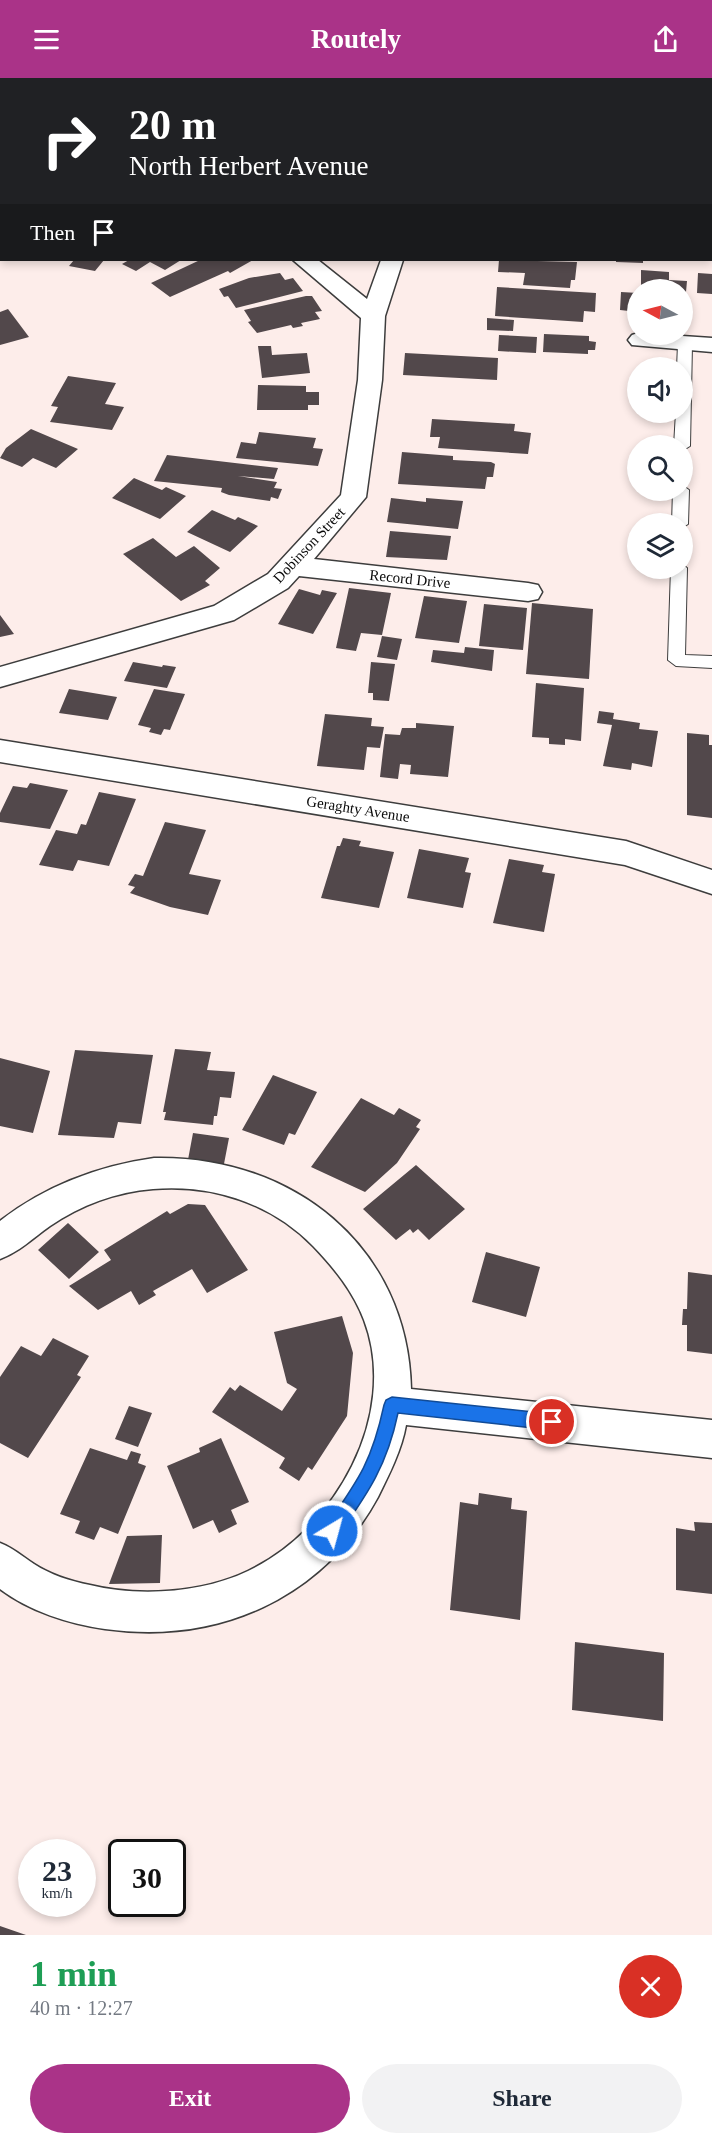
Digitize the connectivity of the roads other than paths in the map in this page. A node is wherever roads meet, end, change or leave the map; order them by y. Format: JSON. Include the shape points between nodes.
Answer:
{"nodes":[{"id":1,"x":305,"y":261,"type":"edge"},
{"id":2,"x":392,"y":261,"type":"edge"},
{"id":3,"x":373,"y":316,"type":"junction"},
{"id":4,"x":693,"y":344,"type":"edge"},
{"id":5,"x":685,"y":345,"type":"edge"},
{"id":6,"x":712,"y":345,"type":"edge"},
{"id":7,"x":682,"y":435,"type":"edge"},
{"id":8,"x":292,"y":566,"type":"junction"},
{"id":9,"x":679,"y":579,"type":"edge"},
{"id":10,"x":528,"y":592,"type":"dead end"},
{"id":11,"x":712,"y":662,"type":"edge"},
{"id":12,"x":0,"y":677,"type":"edge"},
{"id":13,"x":0,"y":751,"type":"edge"},
{"id":14,"x":712,"y":882,"type":"edge"},
{"id":15,"x":6,"y":1228,"type":"edge"},
{"id":16,"x":392,"y":1405,"type":"junction"},
{"id":17,"x":712,"y":1439,"type":"edge"},
{"id":18,"x":0,"y":1563,"type":"edge"}],
"edges":[{"from":1,"to":3,"type":"street"},
{"from":2,"to":3,"type":"street","name":"Dobinson Street"},
{"from":3,"to":8,"type":"street","name":"Dobinson Street","via":[[370,380],[353,497]]},
{"from":4,"to":6,"type":"street"},
{"from":5,"to":7,"type":"lane"},
{"from":8,"to":10,"type":"street","name":"Record Drive"},
{"from":8,"to":12,"type":"street","name":"Dobinson Street","via":[[278,581],[224,613]]},
{"from":9,"to":11,"type":"lane","via":[[676,660]]},
{"from":13,"to":14,"type":"street","name":"Geraghty Avenue","via":[[626,853]]},
{"from":15,"to":16,"type":"street","via":[[80,1191],[145,1175],[180,1173],[216,1178],[279,1200],[331,1238],[356,1265],[376,1299],[393,1368]]},
{"from":16,"to":17,"type":"street"},
{"from":16,"to":18,"type":"street","via":[[373,1469],[345,1515],[312,1553],[251,1593],[167,1612],[128,1611],[82,1605],[44,1590]]}]}
